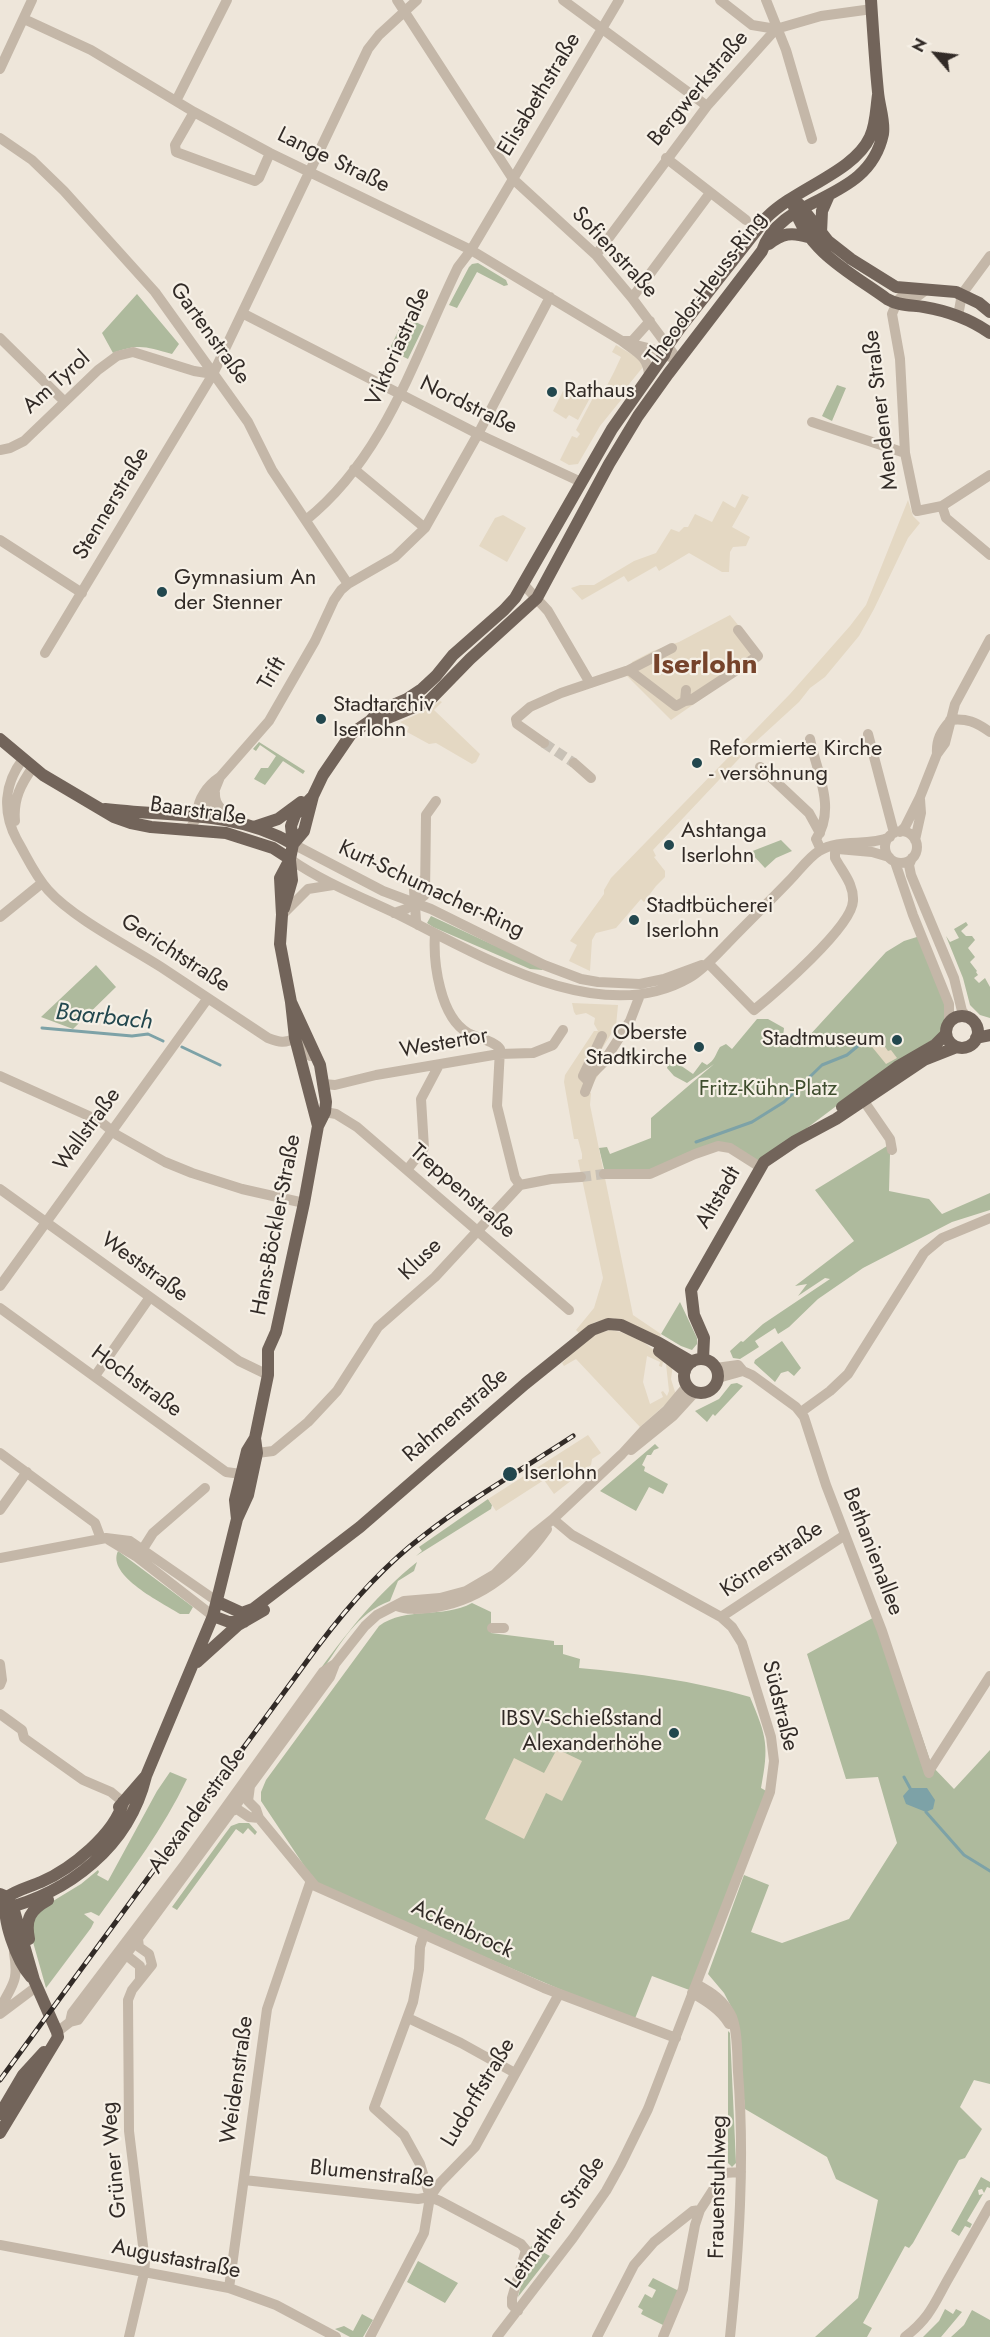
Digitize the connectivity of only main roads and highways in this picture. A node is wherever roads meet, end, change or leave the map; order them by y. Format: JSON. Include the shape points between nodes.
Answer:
{"nodes":[{"id":1,"x":872,"y":4,"type":"edge"},
{"id":2,"x":878,"y":95,"type":"junction"},
{"id":3,"x":829,"y":195,"type":"junction"},
{"id":4,"x":791,"y":197,"type":"junction"},
{"id":5,"x":800,"y":211,"type":"junction"},
{"id":6,"x":821,"y":233,"type":"junction"},
{"id":7,"x":808,"y":237,"type":"junction"},
{"id":8,"x":762,"y":251,"type":"junction"},
{"id":9,"x":990,"y":312,"type":"edge"},
{"id":10,"x":990,"y":333,"type":"edge"},
{"id":11,"x":370,"y":721,"type":"junction"},
{"id":12,"x":0,"y":739,"type":"edge"},
{"id":13,"x":313,"y":796,"type":"junction"},
{"id":14,"x":99,"y":808,"type":"junction"},
{"id":15,"x":254,"y":827,"type":"junction"},
{"id":16,"x":293,"y":844,"type":"junction"},
{"id":17,"x":290,"y":859,"type":"junction"},
{"id":18,"x":282,"y":915,"type":"junction"},
{"id":19,"x":291,"y":1002,"type":"junction"},
{"id":20,"x":970,"y":1019,"type":"junction"},
{"id":21,"x":990,"y":1025,"type":"edge"},
{"id":22,"x":948,"y":1028,"type":"junction"},
{"id":23,"x":990,"y":1035,"type":"edge"},
{"id":24,"x":976,"y":1038,"type":"junction"},
{"id":25,"x":957,"y":1047,"type":"junction"},
{"id":26,"x":862,"y":1097,"type":"junction"},
{"id":27,"x":318,"y":1126,"type":"junction"},
{"id":28,"x":704,"y":1367,"type":"junction"},
{"id":29,"x":255,"y":1438,"type":"junction"},
{"id":30,"x":246,"y":1478,"type":"junction"},
{"id":31,"x":303,"y":1572,"type":"junction"},
{"id":32,"x":218,"y":1602,"type":"junction"},
{"id":33,"x":213,"y":1616,"type":"junction"},
{"id":34,"x":245,"y":1622,"type":"junction"},
{"id":35,"x":195,"y":1664,"type":"junction"},
{"id":36,"x":146,"y":1776,"type":"junction"},
{"id":37,"x":125,"y":1807,"type":"junction"},
{"id":38,"x":79,"y":1874,"type":"junction"},
{"id":39,"x":65,"y":1883,"type":"junction"},
{"id":40,"x":4,"y":1901,"type":"edge"},
{"id":41,"x":0,"y":1931,"type":"edge"},
{"id":42,"x":13,"y":1947,"type":"junction"},
{"id":43,"x":34,"y":1980,"type":"junction"},
{"id":44,"x":55,"y":2038,"type":"junction"},
{"id":45,"x":0,"y":2114,"type":"edge"},
{"id":46,"x":0,"y":2133,"type":"edge"}],
"edges":[{"from":1,"to":2,"type":"main road"},
{"from":2,"to":3,"type":"main road","name":"Theodor-Heuss-Ring","via":[[883,132],[875,156],[865,171]]},
{"from":2,"to":4,"type":"main road","name":"Theodor-Heuss-Ring","via":[[872,134],[864,148],[838,170]]},
{"from":3,"to":5,"type":"main road","name":"Theodor-Heuss-Ring"},
{"from":3,"to":6,"type":"main road","via":[[822,211]]},
{"from":4,"to":5,"type":"main road"},
{"from":4,"to":11,"type":"main road","name":"Theodor-Heuss-Ring","via":[[756,229],[666,350],[612,429],[524,585],[504,610],[422,689],[379,711]]},
{"from":5,"to":6,"type":"main road"},
{"from":5,"to":7,"type":"main road"},
{"from":5,"to":8,"type":"main road","name":"Theodor-Heuss-Ring","via":[[777,226],[765,240]]},
{"from":6,"to":9,"type":"main road","via":[[851,259],[896,287],[962,294]]},
{"from":7,"to":8,"type":"main road","via":[[793,233],[779,236]]},
{"from":7,"to":10,"type":"main road","via":[[840,267],[896,304],[958,316]]},
{"from":8,"to":11,"type":"main road","name":"Theodor-Heuss-Ring","via":[[678,360],[618,448],[537,598],[429,701],[383,720]]},
{"from":11,"to":13,"type":"main road","name":"Theodor-Heuss-Ring","via":[[343,744]]},
{"from":12,"to":14,"type":"main road","name":"Baarstraße","via":[[33,767]]},
{"from":13,"to":15,"type":"main road","via":[[278,819]]},
{"from":13,"to":16,"type":"main road","name":"Theodor-Heuss-Ring","via":[[304,831]]},
{"from":13,"to":16,"type":"main road","name":"Theodor-Heuss-Ring","via":[[295,815],[291,826]]},
{"from":14,"to":15,"type":"main road","name":"Baarstraße","via":[[198,815]]},
{"from":14,"to":17,"type":"main road","name":"Baarstraße","via":[[131,823],[151,827],[226,832],[268,846]]},
{"from":15,"to":16,"type":"main road","name":"Baarstraße"},
{"from":16,"to":17,"type":"main road","name":"Theodor-Heuss-Ring"},
{"from":17,"to":18,"type":"main road","name":"Hans-Böckler-Straße","via":[[292,880]]},
{"from":17,"to":18,"type":"main road","name":"Hans-Böckler-Straße","via":[[280,878]]},
{"from":18,"to":19,"type":"main road","name":"Hans-Böckler-Straße","via":[[280,944]]},
{"from":19,"to":27,"type":"main road","name":"Hans-Böckler-Straße","via":[[295,1038]]},
{"from":19,"to":27,"type":"main road","name":"Hans-Böckler-Straße","via":[[320,1065],[325,1112]]},
{"from":20,"to":21,"type":"main road"},
{"from":20,"to":22,"type":"main road","via":[[957,1017]]},
{"from":20,"to":24,"type":"main road","via":[[977,1029]]},
{"from":22,"to":25,"type":"main road","via":[[950,1043]]},
{"from":22,"to":26,"type":"main road","name":"Altstadt","via":[[935,1045],[897,1067]]},
{"from":23,"to":24,"type":"main road"},
{"from":24,"to":25,"type":"main road","via":[[969,1046]]},
{"from":25,"to":26,"type":"main road","name":"Altstadt","via":[[924,1060]]},
{"from":26,"to":28,"type":"main road","name":"Altstadt","via":[[760,1167],[692,1287],[693,1307],[711,1337],[713,1349]]},
{"from":27,"to":29,"type":"main road","name":"Hans-Böckler-Straße","via":[[276,1332],[268,1350],[268,1375]]},
{"from":28,"to":28,"type":"main road","name":"Altstadt","via":[[684,1378],[691,1389],[708,1391],[715,1386]]},
{"from":28,"to":31,"type":"main road","name":"Rahmenstraße","via":[[628,1328],[603,1325],[585,1334]]},
{"from":29,"to":30,"type":"main road","name":"Hans-Böckler-Straße","via":[[247,1451]]},
{"from":29,"to":30,"type":"main road","name":"Hans-Böckler-Straße","via":[[257,1453]]},
{"from":30,"to":32,"type":"main road","name":"Hans-Böckler-Straße"},
{"from":31,"to":32,"type":"main road","name":"Rahmenstraße","via":[[242,1613]]},
{"from":31,"to":34,"type":"main road","name":"Rahmenstraße","via":[[278,1599]]},
{"from":32,"to":33,"type":"main road","name":"Hans-Böckler-Straße"},
{"from":33,"to":34,"type":"main road"},
{"from":33,"to":35,"type":"main road","name":"Hans-Böckler-Straße"},
{"from":34,"to":35,"type":"main road","name":"Rahmenstraße"},
{"from":35,"to":36,"type":"main road","name":"Hans-Böckler-Straße"},
{"from":36,"to":37,"type":"main road","name":"Hans-Böckler-Straße"},
{"from":36,"to":38,"type":"main road","name":"Hans-Böckler-Straße","via":[[141,1798],[128,1823],[107,1850]]},
{"from":37,"to":39,"type":"main road","name":"Hans-Böckler-Straße","via":[[100,1848]]},
{"from":37,"to":40,"type":"main road","name":"Hans-Böckler-Straße","via":[[64,1861]]},
{"from":38,"to":39,"type":"main road","name":"Hans-Böckler-Straße"},
{"from":38,"to":43,"type":"main road","via":[[64,1891],[35,1907],[29,1915],[26,1926]]},
{"from":39,"to":40,"type":"main road","name":"Hans-Böckler-Straße"},
{"from":40,"to":42,"type":"main road"},
{"from":40,"to":43,"type":"main road"},
{"from":41,"to":42,"type":"main road"},
{"from":42,"to":43,"type":"main road"},
{"from":43,"to":44,"type":"main road"},
{"from":44,"to":45,"type":"main road","via":[[32,2064]]},
{"from":44,"to":46,"type":"main road"}]}
